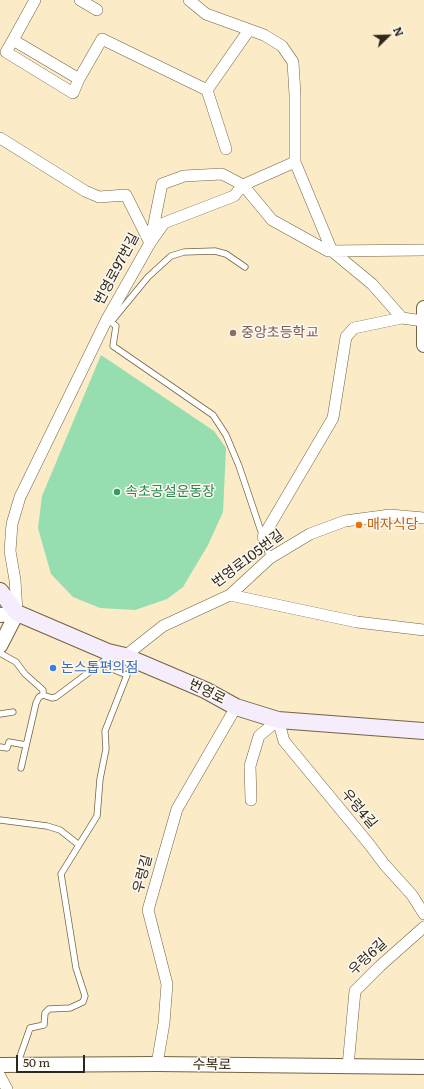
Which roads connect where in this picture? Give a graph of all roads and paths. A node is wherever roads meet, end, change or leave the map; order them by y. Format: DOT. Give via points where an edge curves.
graph roads {
  1 [pos="35,0"];
  2 [pos="80,0"];
  3 [pos="188,0"];
  4 [pos="97,10"];
  5 [pos="249,30"];
  6 [pos="207,90"];
  7 [pos="0,138"];
  8 [pos="226,149"];
  9 [pos="295,162"];
  10 [pos="243,185"];
  11 [pos="150,243"];
  12 [pos="424,250"];
  13 [pos="332,251"];
  14 [pos="245,267"];
  15 [pos="424,314"];
  16 [pos="402,318"];
  17 [pos="109,320"];
  18 [pos="424,345"];
  19 [pos="424,518"];
  20 [pos="263,537"];
  21 [pos="270,558"];
  22 [pos="0,591"];
  23 [pos="230,595"];
  24 [pos="17,613"];
  25 [pos="0,615"];
  26 [pos="424,630"];
  27 [pos="0,646"];
  28 [pos="0,652"];
  29 [pos="119,655"];
  30 [pos="100,664"];
  31 [pos="43,695"];
  32 [pos="236,707"];
  33 [pos="13,712"];
  34 [pos="0,714"];
  35 [pos="278,720"];
  36 [pos="424,731"];
  37 [pos="26,745"];
  38 [pos="0,747"];
  39 [pos="21,768"];
  40 [pos="251,800"];
  41 [pos="0,820"];
  42 [pos="79,845"];
  43 [pos="424,914"];
  44 [pos="424,928"];
  45 [pos="157,1064"];
  46 [pos="0,1065"];
  47 [pos="17,1065"];
  48 [pos="348,1066"];
  49 [pos="424,1067"];
  50 [pos="0,1076"];
  51 [pos="8,1089"];
  1 -- 6 [label="street" via="13,40 79,79 102,39"];
  2 -- 4 [label="street"];
  3 -- 5 [label="street" via="206,14"];
  5 -- 6 [label="street"];
  5 -- 9 [label="street" via="264,35 282,46 293,62 296,95"];
  6 -- 8 [label="street"];
  7 -- 11 [label="street" via="85,191 99,197 126,196"];
  9 -- 10 [label="street"];
  9 -- 13 [label="street"];
  10 -- 11 [label="street" via="234,196 164,223"];
  10 -- 11 [label="street, 번영로97번길" via="222,174 184,176 162,184"];
  10 -- 13 [label="street, 번영로97번길" via="272,220"];
  11 -- 17 [label="street, 번영로97번길"];
  12 -- 13 [label="street, 번영로97번길"];
  13 -- 16 [label="street" via="372,284"];
  14 -- 17 [label="lane" via="226,254 215,251 184,252 171,256"];
  15 -- 16 [label="street"];
  15 -- 18 [label="street"];
  16 -- 20 [label="street" via="354,328 346,338 333,418"];
  17 -- 20 [label="lane" via="116,326 113,346 213,415 226,435 239,466"];
  17 -- 24 [label="street, 번영로97번길" via="20,497 12,524 10,551"];
  19 -- 21 [label="street, 번영로105번길" via="390,515 345,520 310,534"];
  20 -- 21 [label="lane"];
  21 -- 23 [label="street, 번영로105번길"];
  22 -- 24 [label="main road"];
  23 -- 26 [label="street" via="358,622"];
  23 -- 29 [label="street, 번영로105번길" via="163,626"];
  24 -- 25 [label="street, 번영로"];
  24 -- 27 [label="street"];
  24 -- 29 [label="main road, 번영로"];
  28 -- 31 [label="lane" via="16,662 43,690"];
  29 -- 30 [label="lane"];
  29 -- 32 [label="main road, 번영로" via="205,690"];
  30 -- 31 [label="lane" via="56,696 52,698"];
  30 -- 42 [label="lane" via="127,675 105,731 106,749 97,816"];
  31 -- 37 [label="lane" via="36,703"];
  32 -- 35 [label="main road, 번영로"];
  32 -- 45 [label="street, 우렁길" via="177,809 148,910 167,984"];
  33 -- 34 [label="lane"];
  35 -- 36 [label="main road, 번영로"];
  35 -- 40 [label="street" via="259,736 250,766"];
  35 -- 43 [label="street, 우렁4길" via="284,741 412,895"];
  37 -- 38 [label="lane" via="9,742 7,748"];
  37 -- 39 [label="lane"];
  41 -- 42 [label="lane" via="60,830"];
  42 -- 47 [label="lane" via="61,874 76,968 85,996 83,1002 70,1008 49,1008 44,1025 30,1028"];
  44 -- 48 [label="street, 우렁6길" via="355,991"];
  45 -- 47 [label="street, 수복로"];
  45 -- 48 [label="street, 수복로"];
  46 -- 47 [label="street, 수복로"];
  48 -- 49 [label="street, 수복로"];
  50 -- 51 [label="street"];
}
